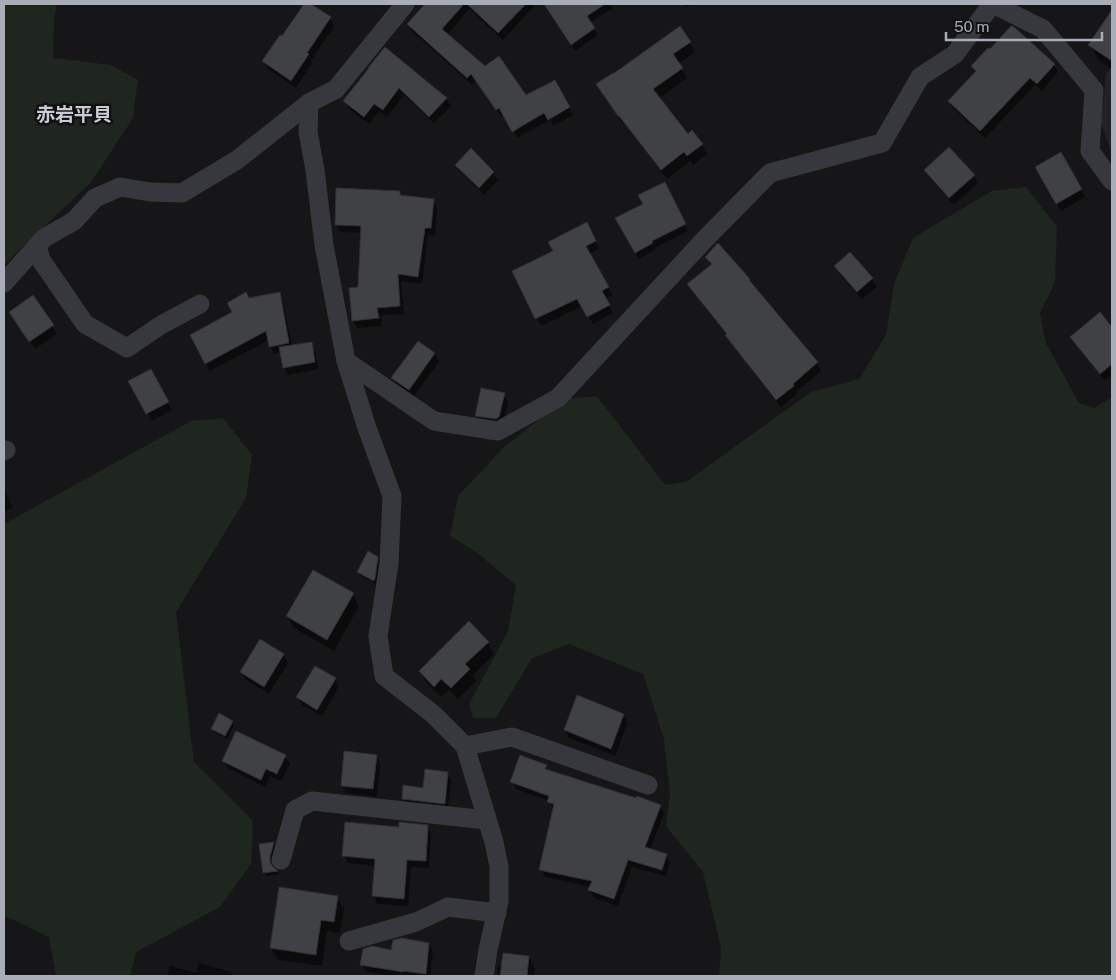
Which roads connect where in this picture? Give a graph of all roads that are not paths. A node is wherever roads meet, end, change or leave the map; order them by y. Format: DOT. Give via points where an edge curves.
graph roads {
  1 [pos="405,4"];
  2 [pos="993,4"];
  3 [pos="309,104"];
  4 [pos="1112,180"];
  5 [pos="37,246"];
  6 [pos="4,283"];
  7 [pos="200,304"];
  8 [pos="346,361"];
  9 [pos="465,746"];
  10 [pos="648,785"];
  11 [pos="487,820"];
  12 [pos="281,860"];
  13 [pos="497,913"];
  14 [pos="349,941"];
  15 [pos="484,976"];
  1 -- 3 [label="street" via="336,89"];
  2 -- 4 [label="street" via="1043,29 1094,90 1090,151"];
  2 -- 8 [label="street" via="955,54 920,77 882,143 770,173 558,398 498,431 434,421"];
  3 -- 5 [label="street" via="237,160 182,192 150,192 120,187 95,198 74,221 44,238"];
  3 -- 8 [label="street" via="308,132 324,245"];
  5 -- 6 [label="street"];
  5 -- 7 [label="street" via="41,260 86,324 128,348"];
  8 -- 9 [label="street" via="392,496 389,563 378,636 384,676 433,714"];
  9 -- 10 [label="street" via="512,737"];
  9 -- 11 [label="street"];
  11 -- 12 [label="street" via="312,801 296,810"];
  11 -- 13 [label="street" via="499,867"];
  13 -- 14 [label="street" via="448,907 416,922"];
  13 -- 15 [label="street"];
}
